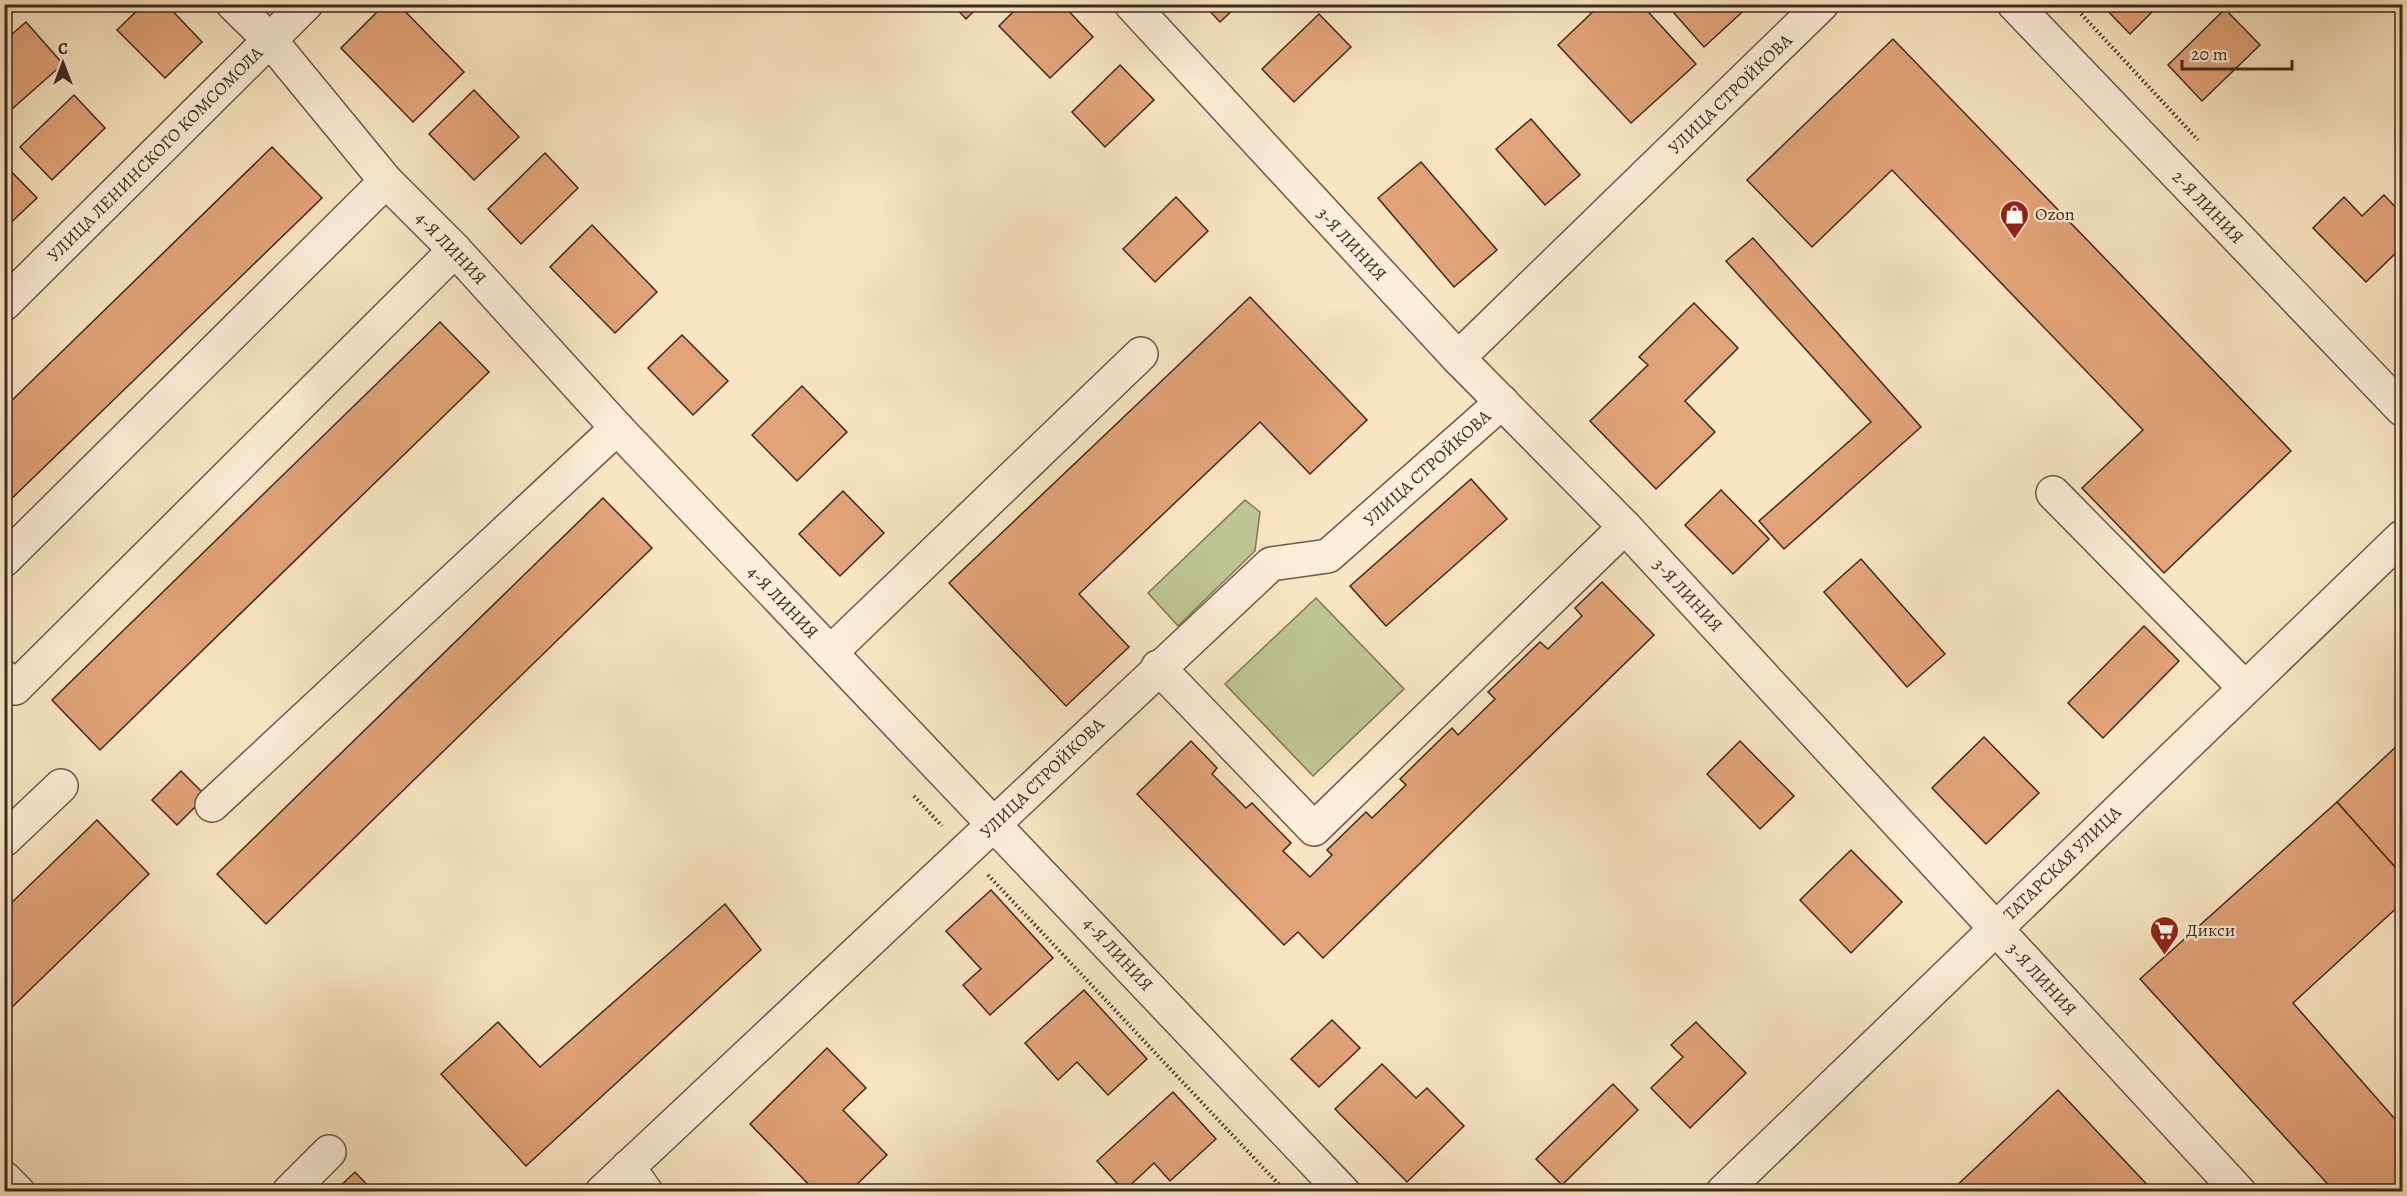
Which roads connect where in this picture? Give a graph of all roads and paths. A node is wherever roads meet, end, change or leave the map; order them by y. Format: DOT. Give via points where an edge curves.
graph roads {
  1 [pos="233,4"];
  2 [pos="306,4"];
  3 [pos="1131,4"];
  4 [pos="1822,4"];
  5 [pos="2014,4"];
  6 [pos="270,40"];
  7 [pos="386,181"];
  8 [pos="455,250"];
  9 [pos="4,304"];
  10 [pos="1141,354"];
  11 [pos="1458,358"];
  12 [pos="1502,402"];
  13 [pos="2403,409"];
  14 [pos="617,428"];
  15 [pos="2053,493"];
  16 [pos="1625,527"];
  17 [pos="2403,537"];
  18 [pos="4,560"];
  19 [pos="831,652"];
  20 [pos="1158,667"];
  21 [pos="4,677"];
  22 [pos="2245,688"];
  23 [pos="61,786"];
  24 [pos="212,805"];
  25 [pos="994,823"];
  26 [pos="4,840"];
  27 [pos="1994,928"];
  28 [pos="329,1152"];
  29 [pos="4,1178"];
  30 [pos="637,1179"];
  31 [pos="18,1191"];
  32 [pos="289,1191"];
  33 [pos="602,1191"];
  34 [pos="1343,1191"];
  35 [pos="1723,1191"];
  36 [pos="2239,1191"];
  1 -- 6 [label="street, 4-Я ЛИНИЯ"];
  2 -- 6 [label="street, УЛИЦА ЛЕНИНСКОГО КОМСОМОЛА"];
  3 -- 11 [label="street, 3-Я ЛИНИЯ"];
  4 -- 11 [label="street, УЛИЦА СТРОЙКОВА"];
  5 -- 13 [label="street, 2-Я ЛИНИЯ"];
  6 -- 7 [label="street, 4-Я ЛИНИЯ"];
  6 -- 9 [label="street, УЛИЦА ЛЕНИНСКОГО КОМСОМОЛА"];
  7 -- 8 [label="street, 4-Я ЛИНИЯ"];
  7 -- 18 [label="street"];
  8 -- 14 [label="street, 4-Я ЛИНИЯ"];
  8 -- 21 [label="street" via="15,688"];
  10 -- 19 [label="street"];
  11 -- 12 [label="street, 3-Я ЛИНИЯ"];
  12 -- 16 [label="street, 3-Я ЛИНИЯ"];
  12 -- 20 [label="street, УЛИЦА СТРОЙКОВА" via="1328,556 1271,564"];
  14 -- 19 [label="street, 4-Я ЛИНИЯ"];
  14 -- 24 [label="street"];
  15 -- 22 [label="street"];
  16 -- 20 [label="street" via="1314,829"];
  16 -- 27 [label="street, 3-Я ЛИНИЯ"];
  17 -- 22 [label="street, ТАТАРСКАЯ УЛИЦА"];
  19 -- 25 [label="street, 4-Я ЛИНИЯ"];
  20 -- 25 [label="street, УЛИЦА СТРОЙКОВА"];
  22 -- 27 [label="street, ТАТАРСКАЯ УЛИЦА"];
  23 -- 26 [label="street"];
  25 -- 30 [label="street, УЛИЦА СТРОЙКОВА"];
  25 -- 34 [label="street, 4-Я ЛИНИЯ"];
  27 -- 35 [label="street, ТАТАРСКАЯ УЛИЦА"];
  27 -- 36 [label="street, 3-Я ЛИНИЯ"];
  28 -- 32 [label="street"];
  29 -- 31 [label="street"];
  30 -- 33 [label="street, УЛИЦА СТРОЙКОВА"];
}
